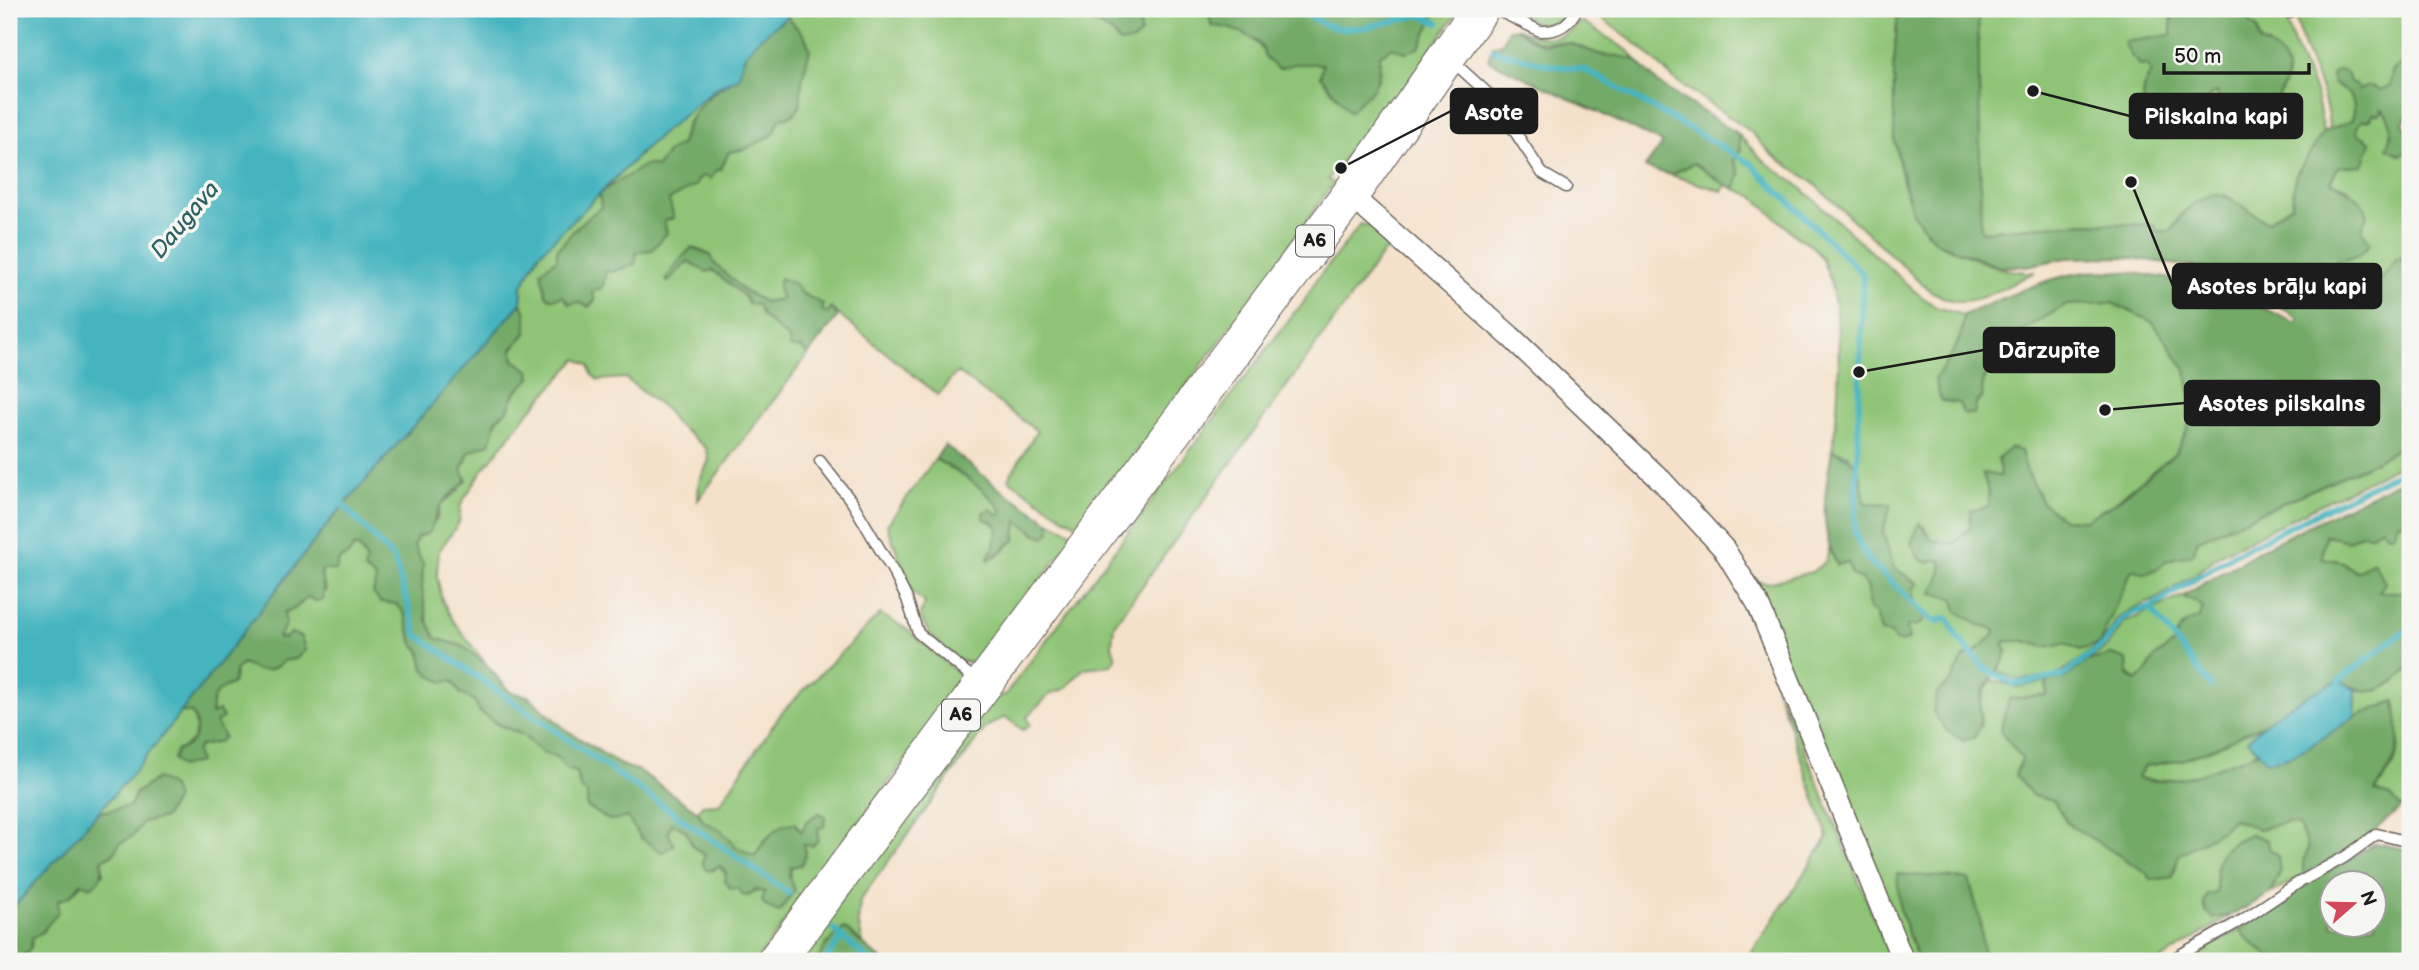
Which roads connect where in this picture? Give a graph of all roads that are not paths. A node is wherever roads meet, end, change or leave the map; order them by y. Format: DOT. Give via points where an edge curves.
graph roads {
  1 [pos="1480,9"];
  2 [pos="1495,9"];
  3 [pos="1577,9"];
  4 [pos="1448,57"];
  5 [pos="1566,187"];
  6 [pos="1350,195"];
  7 [pos="820,461"];
  8 [pos="982,686"];
  9 [pos="2410,842"];
  10 [pos="776,961"];
  11 [pos="1903,961"];
  12 [pos="2169,961"];
  1 -- 4 [label="highway, A6"];
  2 -- 3 [label="lane" via="1540,31 1565,25"];
  4 -- 5 [label="lane" via="1493,98 1542,173"];
  4 -- 6 [label="highway, A6"];
  6 -- 8 [label="highway, A6"];
  6 -- 11 [label="street" via="1510,336 1662,481 1724,549 1758,604"];
  7 -- 8 [label="lane" via="852,502 894,573 918,633"];
  8 -- 10 [label="highway, A6"];
  9 -- 12 [label="lane" via="2377,834"];
}
